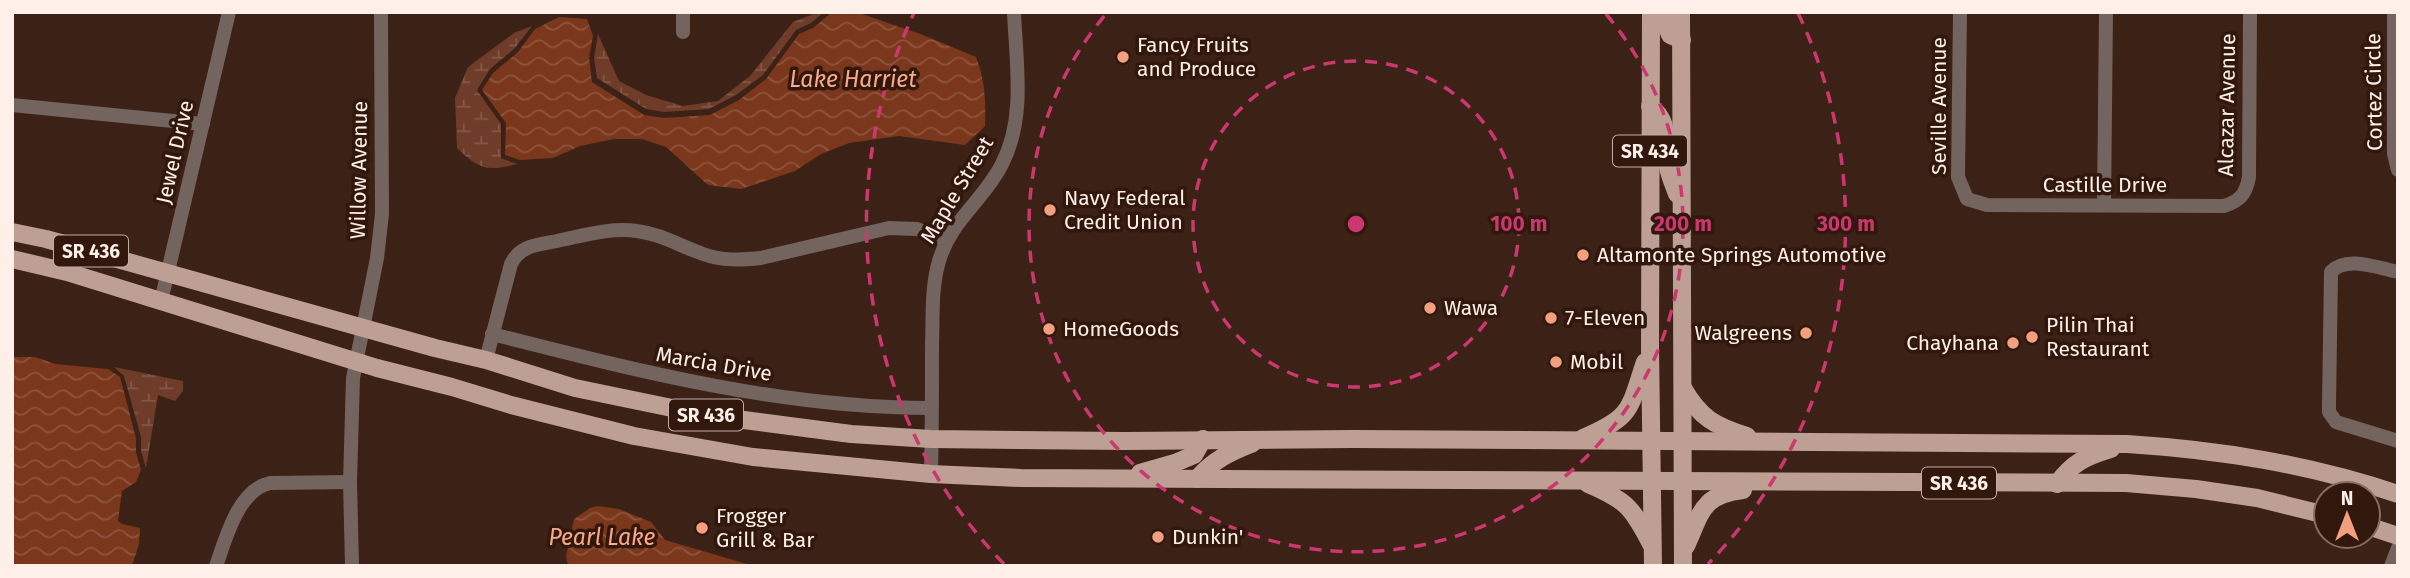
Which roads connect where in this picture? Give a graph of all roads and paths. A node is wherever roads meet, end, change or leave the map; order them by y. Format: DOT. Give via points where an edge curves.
graph roads {
  1 [pos="229,12"];
  2 [pos="381,12"];
  3 [pos="683,12"];
  4 [pos="1014,12"];
  5 [pos="1651,12"];
  6 [pos="1665,12"];
  7 [pos="1681,12"];
  8 [pos="1960,12"];
  9 [pos="2106,12"];
  10 [pos="2250,12"];
  11 [pos="2394,12"];
  12 [pos="683,32"];
  13 [pos="1682,40"];
  14 [pos="12,105"];
  15 [pos="1650,106"];
  16 [pos="203,124"];
  17 [pos="2398,170"];
  18 [pos="2242,197"];
  19 [pos="1967,199"];
  20 [pos="2104,205"];
  21 [pos="1682,211"];
  22 [pos="12,232"];
  23 [pos="946,240"];
  24 [pos="12,259"];
  25 [pos="2398,272"];
  26 [pos="169,273"];
  27 [pos="161,301"];
  28 [pos="362,327"];
  29 [pos="492,334"];
  30 [pos="1650,348"];
  31 [pos="486,360"];
  32 [pos="355,361"];
  33 [pos="1682,386"];
  34 [pos="932,408"];
  35 [pos="932,439"];
  36 [pos="1203,439"];
  37 [pos="1263,439"];
  38 [pos="1577,440"];
  39 [pos="1651,441"];
  40 [pos="1682,441"];
  41 [pos="1764,441"];
  42 [pos="2398,441"];
  43 [pos="2127,444"];
  44 [pos="930,474"];
  45 [pos="1119,479"];
  46 [pos="1197,479"];
  47 [pos="1581,481"];
  48 [pos="1652,481"];
  49 [pos="1682,481"];
  50 [pos="350,482"];
  51 [pos="1791,483"];
  52 [pos="2057,484"];
  53 [pos="2398,494"];
  54 [pos="2312,511"];
  55 [pos="2398,548"];
  56 [pos="1653,557"];
  57 [pos="1683,558"];
  58 [pos="216,566"];
  59 [pos="352,566"];
  60 [pos="2391,566"];
  1 -- 16 [label="street, Jewel Drive"];
  2 -- 28 [label="street, Willow Avenue" via="382,214"];
  3 -- 12 [label="street"];
  4 -- 23 [label="street, Maple Street" via="1017,113 1013,135 1002,164"];
  5 -- 15 [label="main road, SR 434"];
  6 -- 13 [label="main road" via="1671,35"];
  7 -- 13 [label="main road, SR 434"];
  8 -- 19 [label="street, Seville Avenue" via="1958,177"];
  9 -- 20 [label="street"];
  10 -- 18 [label="street, Alcazar Avenue" via="2249,177"];
  11 -- 17 [label="street, Cortez Circle" via="2394,154"];
  13 -- 21 [label="main road, SR 434"];
  14 -- 16 [label="street"];
  15 -- 21 [label="main road" via="1663,121 1667,162"];
  15 -- 30 [label="main road, SR 434"];
  16 -- 26 [label="street, Jewel Drive"];
  18 -- 20 [label="street, Castille Drive" via="2224,206"];
  19 -- 20 [label="street, Castille Drive" via="1987,205"];
  21 -- 33 [label="main road, SR 434"];
  22 -- 26 [label="main road, SR 436"];
  23 -- 29 [label="street" via="918,229 890,228 742,260 703,254 674,240 638,231 604,232 541,244 515,255"];
  23 -- 34 [label="street, Maple Street" via="934,290"];
  24 -- 27 [label="main road, SR 436"];
  25 -- 42 [label="street" via="2350,263 2331,272 2329,412 2336,422"];
  26 -- 27 [label="street, Jewel Drive"];
  26 -- 28 [label="main road, SR 436"];
  27 -- 32 [label="main road, SR 436"];
  28 -- 31 [label="main road, SR 436"];
  28 -- 32 [label="street, Willow Avenue"];
  29 -- 31 [label="street"];
  29 -- 34 [label="street, Marcia Drive" via="704,385 841,404"];
  30 -- 38 [label="main road" via="1635,396 1622,418"];
  30 -- 39 [label="main road, SR 434"];
  31 -- 35 [label="main road, SR 436" via="575,388 706,415 852,435"];
  32 -- 44 [label="main road, SR 436" via="634,436 753,457"];
  32 -- 50 [label="street, Willow Avenue"];
  33 -- 40 [label="main road, SR 434"];
  33 -- 41 [label="main road" via="1704,417 1720,428"];
  34 -- 35 [label="street, Maple Street"];
  35 -- 36 [label="main road, SR 436"];
  35 -- 44 [label="street, Maple Street"];
  36 -- 37 [label="main road, SR 436"];
  36 -- 45 [label="main road" via="1194,455"];
  37 -- 38 [label="main road, SR 436"];
  37 -- 46 [label="main road" via="1223,455"];
  38 -- 39 [label="main road, SR 436"];
  39 -- 40 [label="main road, SR 436"];
  39 -- 48 [label="main road, SR 434"];
  40 -- 41 [label="main road, SR 436"];
  40 -- 49 [label="main road, SR 434"];
  41 -- 43 [label="main road, SR 436"];
  43 -- 52 [label="main road" via="2068,468"];
  43 -- 53 [label="main road, SR 436" via="2263,459"];
  44 -- 45 [label="main road, SR 436"];
  45 -- 46 [label="main road, SR 436"];
  46 -- 47 [label="main road, SR 436"];
  47 -- 48 [label="main road, SR 436"];
  47 -- 56 [label="main road" via="1625,503 1638,518"];
  48 -- 49 [label="main road, SR 436"];
  48 -- 56 [label="main road, SR 434"];
  49 -- 51 [label="main road, SR 436"];
  49 -- 57 [label="main road, SR 434"];
  50 -- 58 [label="street" via="260,485 244,502"];
  50 -- 59 [label="street, Willow Avenue"];
  51 -- 52 [label="main road, SR 436"];
  51 -- 57 [label="main road" via="1723,492 1712,498 1699,516"];
  52 -- 54 [label="main road, SR 436" via="2196,489"];
  55 -- 60 [label="street"];
}
